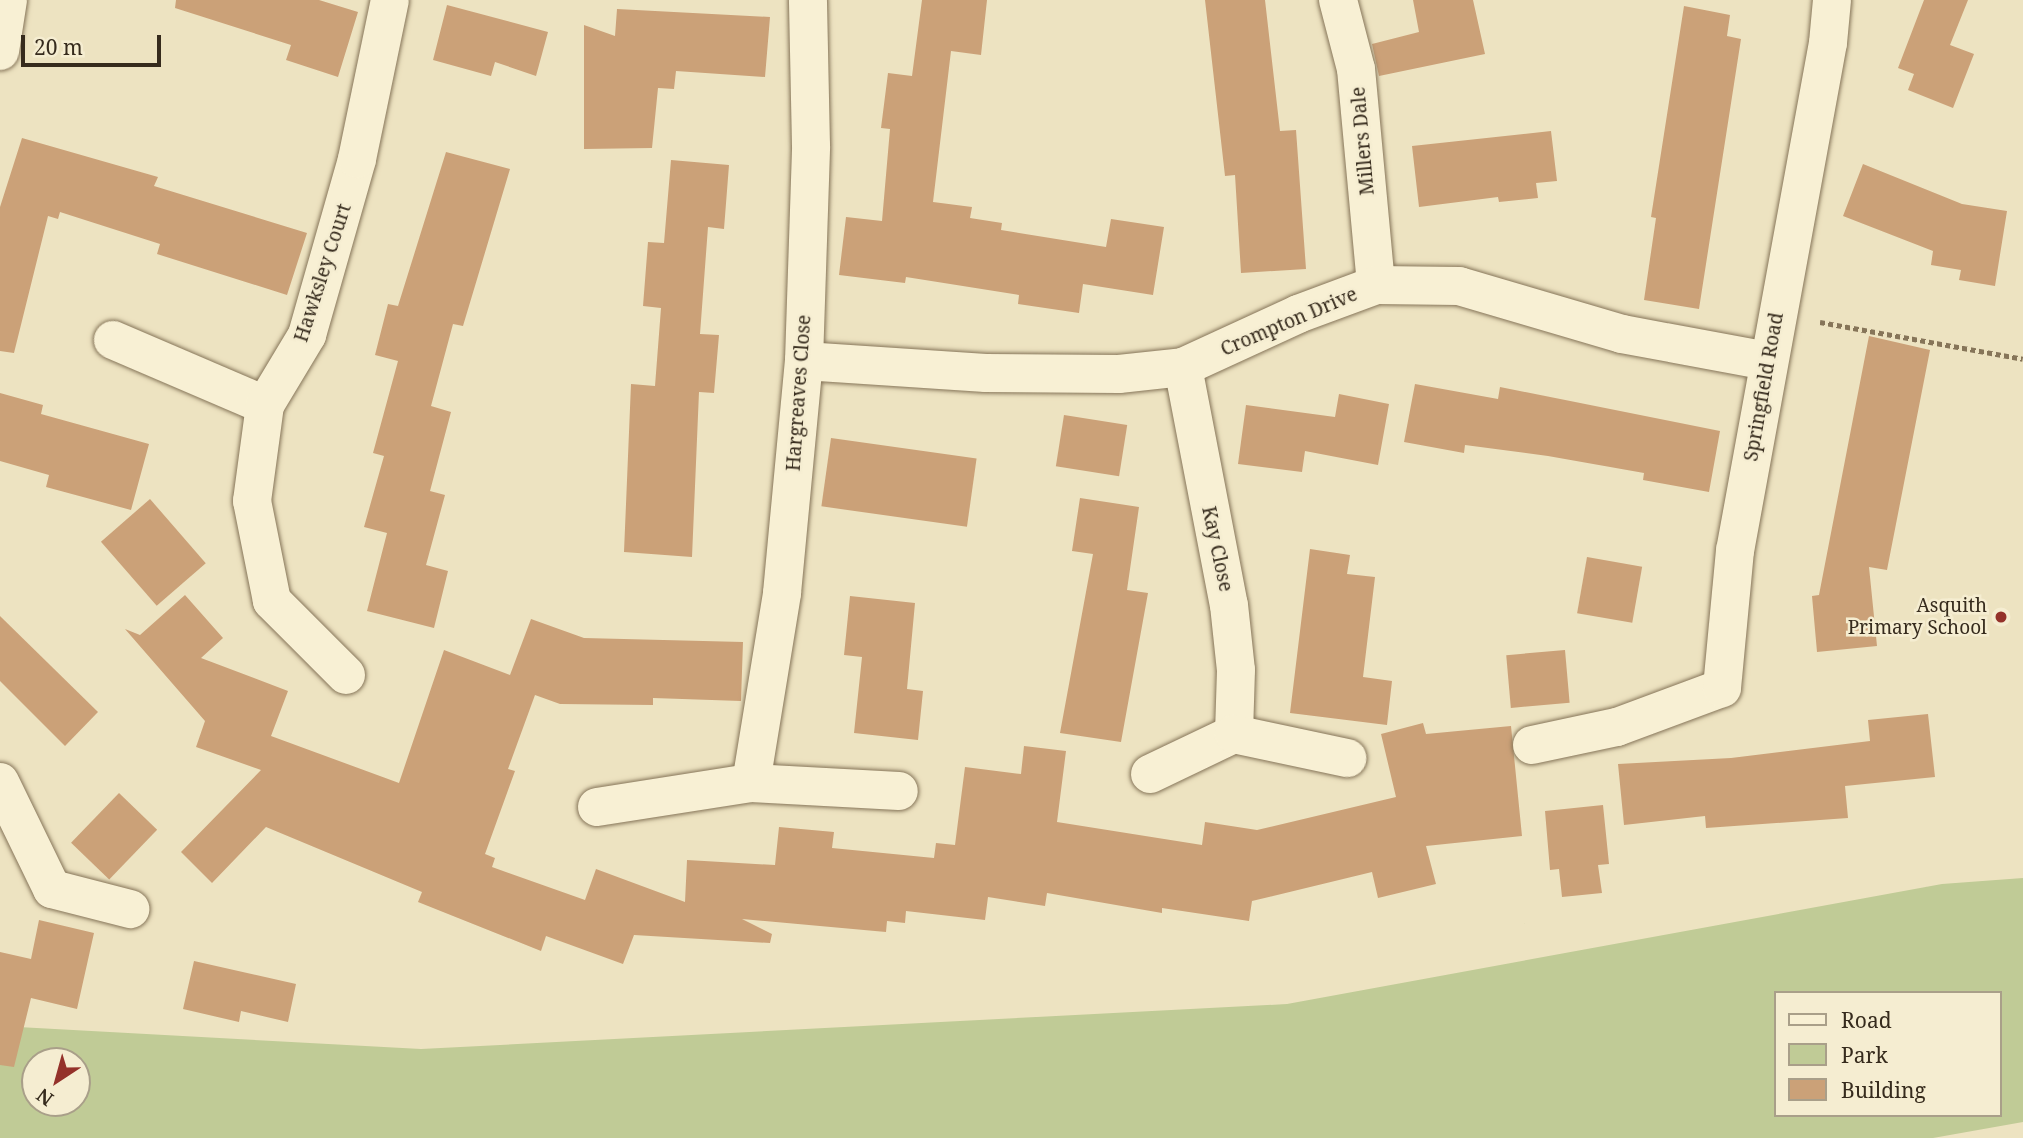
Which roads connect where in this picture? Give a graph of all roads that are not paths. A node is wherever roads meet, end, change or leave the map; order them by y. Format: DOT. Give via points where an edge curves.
graph roads {
  1 [pos="8,0"];
  2 [pos="390,0"];
  3 [pos="808,0"];
  4 [pos="1338,0"];
  5 [pos="1832,0"];
  6 [pos="0,51"];
  7 [pos="1376,285"];
  8 [pos="113,340"];
  9 [pos="804,361"];
  10 [pos="1768,361"];
  11 [pos="1183,367"];
  12 [pos="265,405"];
  13 [pos="346,675"];
  14 [pos="1234,734"];
  15 [pos="1532,745"];
  16 [pos="1347,758"];
  17 [pos="1150,774"];
  18 [pos="0,782"];
  19 [pos="751,783"];
  20 [pos="899,791"];
  21 [pos="597,807"];
  22 [pos="130,909"];
  1 -- 6 [label="street"];
  2 -- 12 [label="street, Hawksley Court" via="358,159 307,335"];
  3 -- 9 [label="street, Hargreaves Close" via="811,146"];
  4 -- 7 [label="street, Millers Dale" via="1356,69"];
  5 -- 10 [label="street, Springfield Road" via="1828,43"];
  7 -- 10 [label="street, Crompton Drive" via="1459,286 1622,334"];
  7 -- 11 [label="street, Crompton Drive" via="1298,313"];
  8 -- 12 [label="street"];
  9 -- 11 [label="street, Crompton Drive" via="986,373 1119,374"];
  9 -- 19 [label="street, Hargreaves Close" via="782,593"];
  10 -- 15 [label="street, Springfield Road" via="1735,551 1723,688 1578,738"];
  11 -- 14 [label="street, Kay Close" via="1229,605 1236,670"];
  12 -- 13 [label="street, Hawksley Court" via="252,501 272,601"];
  14 -- 16 [label="street"];
  14 -- 17 [label="street"];
  18 -- 22 [label="street" via="52,889"];
  19 -- 20 [label="street"];
  19 -- 21 [label="street"];
}
